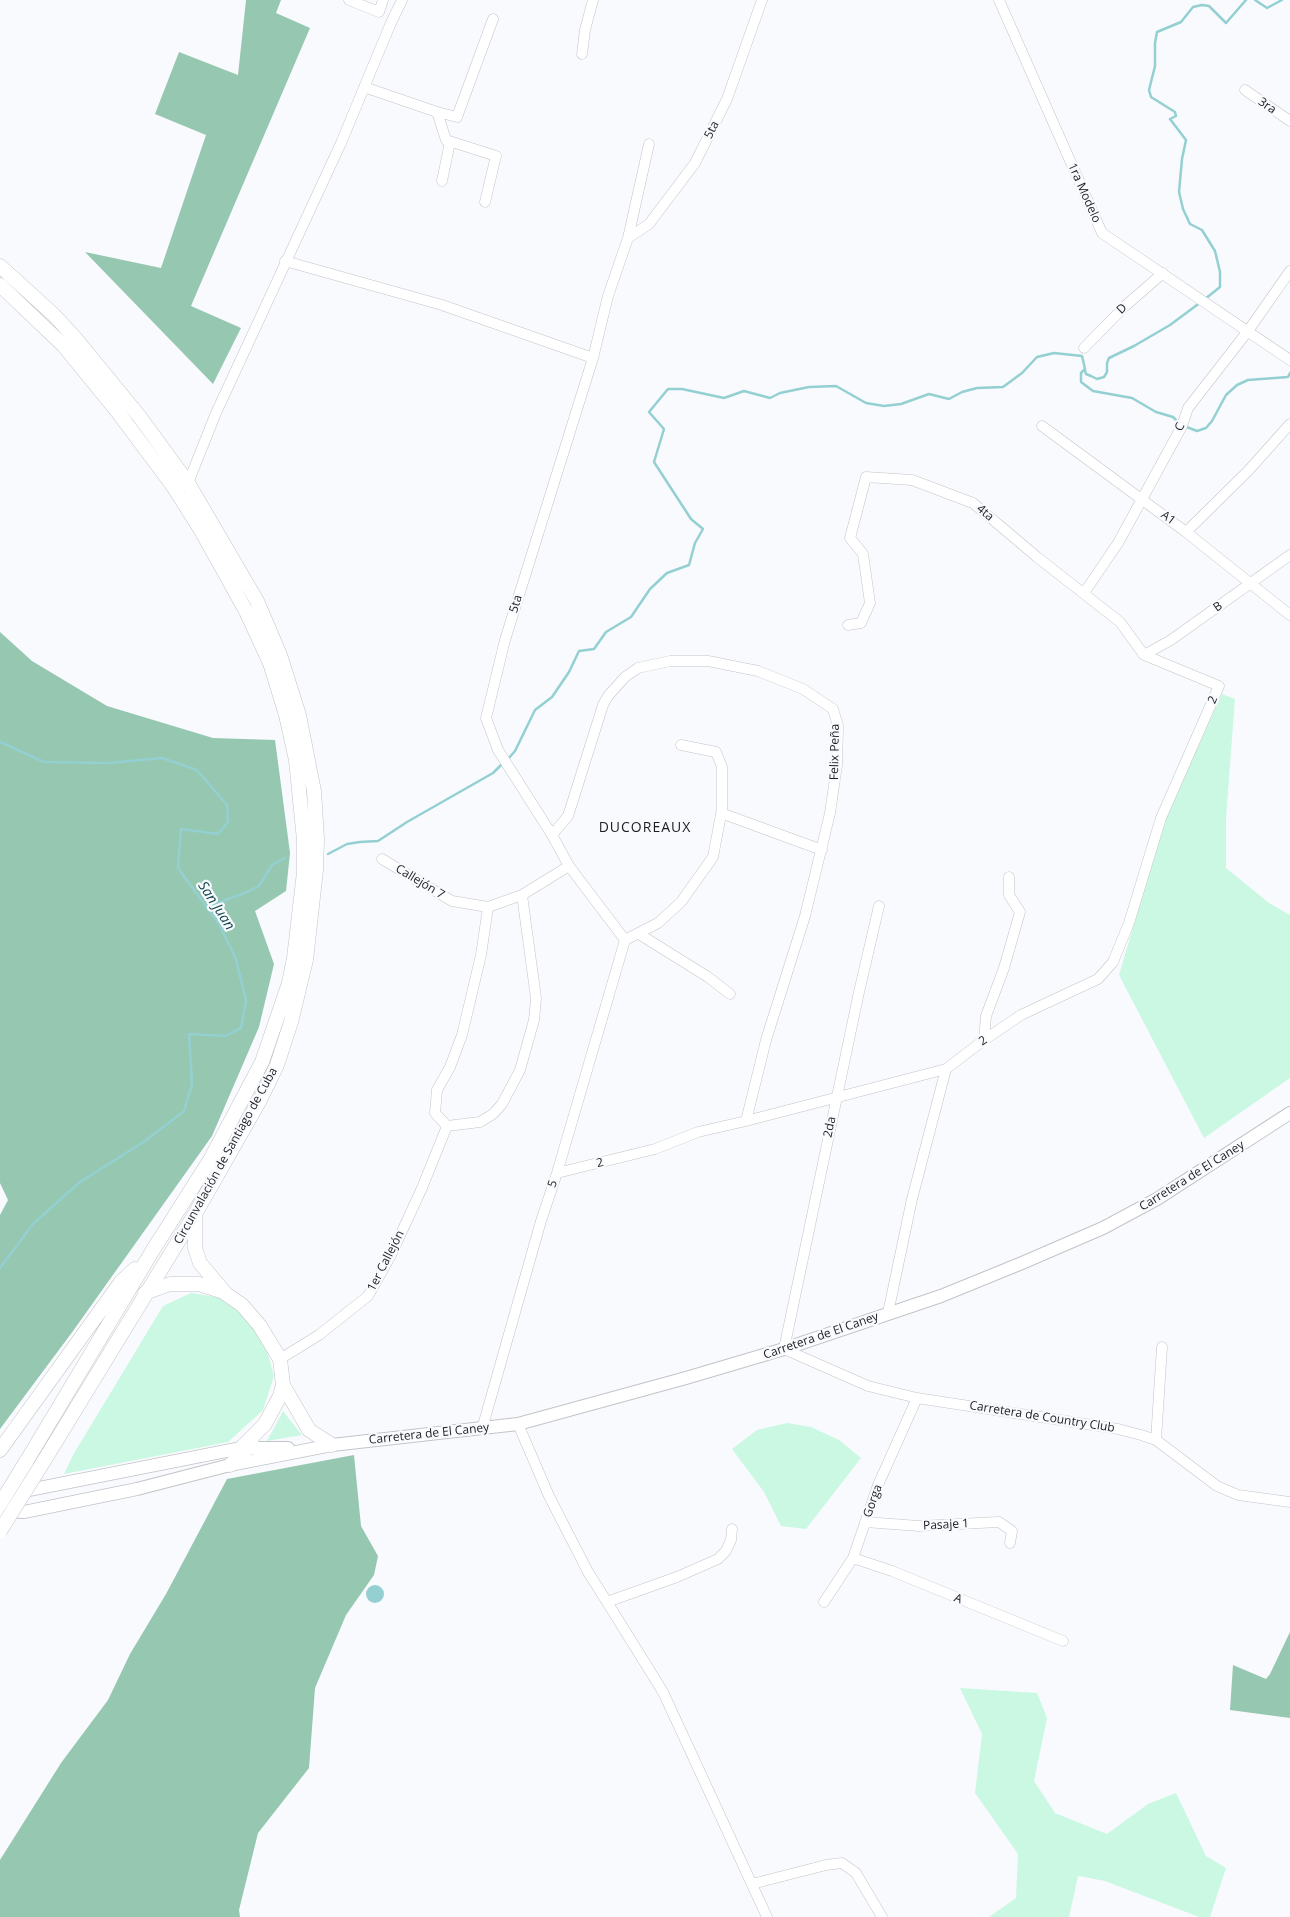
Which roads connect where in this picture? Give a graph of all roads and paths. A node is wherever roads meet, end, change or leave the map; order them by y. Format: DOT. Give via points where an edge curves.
graph roads {
  1 [pos="349,0"];
  2 [pos="383,0"];
  3 [pos="402,0"];
  4 [pos="593,0"];
  5 [pos="762,0"];
  6 [pos="999,0"];
  7 [pos="493,19"];
  8 [pos="582,54"];
  9 [pos="364,87"];
  10 [pos="1245,90"];
  11 [pos="437,112"];
  12 [pos="1290,122"];
  13 [pos="450,142"];
  14 [pos="649,144"];
  15 [pos="442,181"];
  16 [pos="486,202"];
  17 [pos="628,238"];
  18 [pos="285,261"];
  19 [pos="0,266"];
  20 [pos="1290,271"];
  21 [pos="1164,273"];
  22 [pos="0,285"];
  23 [pos="1248,331"];
  24 [pos="1084,348"];
  25 [pos="592,358"];
  26 [pos="1290,360"];
  27 [pos="1290,424"];
  28 [pos="1042,426"];
  29 [pos="188,483"];
  30 [pos="173,486"];
  31 [pos="1143,498"];
  32 [pos="1186,532"];
  33 [pos="1290,555"];
  34 [pos="1252,583"];
  35 [pos="1084,593"];
  36 [pos="1290,615"];
  37 [pos="848,625"];
  38 [pos="1144,655"];
  39 [pos="681,745"];
  40 [pos="721,813"];
  41 [pos="552,834"];
  42 [pos="822,850"];
  43 [pos="382,859"];
  44 [pos="569,866"];
  45 [pos="1009,877"];
  46 [pos="522,895"];
  47 [pos="879,906"];
  48 [pos="488,907"];
  49 [pos="639,934"];
  50 [pos="625,940"];
  51 [pos="730,994"];
  52 [pos="984,1040"];
  53 [pos="946,1069"];
  54 [pos="836,1096"];
  55 [pos="1290,1113"];
  56 [pos="746,1121"];
  57 [pos="447,1126"];
  58 [pos="557,1173"];
  59 [pos="195,1214"];
  60 [pos="153,1250"];
  61 [pos="170,1284"];
  62 [pos="148,1290"];
  63 [pos="226,1294"];
  64 [pos="137,1309"];
  65 [pos="888,1313"];
  66 [pos="112,1317"];
  67 [pos="1162,1347"];
  68 [pos="784,1350"];
  69 [pos="280,1359"];
  70 [pos="283,1385"];
  71 [pos="917,1398"];
  72 [pos="518,1424"];
  73 [pos="482,1428"];
  74 [pos="1156,1440"];
  75 [pos="332,1445"];
  76 [pos="246,1448"];
  77 [pos="313,1449"];
  78 [pos="0,1450"];
  79 [pos="230,1465"];
  80 [pos="0,1497"];
  81 [pos="1290,1502"];
  82 [pos="0,1504"];
  83 [pos="0,1511"];
  84 [pos="865,1522"];
  85 [pos="732,1529"];
  86 [pos="0,1531"];
  87 [pos="1010,1543"];
  88 [pos="853,1558"];
  89 [pos="607,1602"];
  90 [pos="824,1602"];
  91 [pos="1063,1641"];
  92 [pos="752,1884"];
  93 [pos="767,1917"];
  94 [pos="882,1917"];
  1 -- 2 [label="street" via="379,12"];
  3 -- 9 [label="street"];
  4 -- 8 [label="street"];
  5 -- 17 [label="street, 5ta" via="727,99 695,164 649,224"];
  6 -- 21 [label="street, 1ra Modelo" via="1102,233"];
  7 -- 11 [label="street" via="457,117"];
  9 -- 11 [label="street"];
  9 -- 18 [label="street"];
  10 -- 12 [label="street, 3ra"];
  11 -- 13 [label="street" via="446,140"];
  13 -- 15 [label="street"];
  13 -- 16 [label="street" via="496,156"];
  14 -- 17 [label="street, 5ta"];
  17 -- 25 [label="street, 5ta"];
  18 -- 25 [label="street" via="442,305"];
  18 -- 29 [label="street" via="216,412"];
  19 -- 29 [label="highway, Circunvalación de Santiago de Cuba" via="76,338"];
  20 -- 23 [label="street, C"];
  21 -- 23 [label="street, 1ra Modelo"];
  21 -- 24 [label="street, D" via="1125,306"];
  22 -- 30 [label="highway, Circunvalación de Santiago de Cuba" via="64,346 118,411"];
  23 -- 26 [label="street, 1ra Modelo"];
  23 -- 31 [label="street, C" via="1188,408 1182,426"];
  25 -- 41 [label="street, 5ta" via="518,596 486,718 498,750"];
  27 -- 32 [label="street"];
  28 -- 31 [label="street, A1"];
  29 -- 30 [label="street"];
  29 -- 59 [label="highway, Circunvalación de Santiago de Cuba" via="257,600 280,655 299,715 314,790 317,839 306,960 292,1022 269,1083"];
  30 -- 60 [label="highway, Circunvalación de Santiago de Cuba" via="246,611 270,662 296,760 304,826 304,872 289,983 262,1062 210,1160"];
  31 -- 32 [label="street, A1"];
  31 -- 35 [label="street, C" via="1118,544"];
  32 -- 34 [label="street, A1"];
  33 -- 34 [label="street, B"];
  34 -- 36 [label="street, A1"];
  34 -- 38 [label="street, B"];
  35 -- 37 [label="street, 4ta" via="973,503 912,480 866,477 850,538 863,554 870,603 860,623"];
  35 -- 38 [label="street, 4ta" via="1120,622"];
  38 -- 52 [label="street, 2" via="1219,686 1161,818 1129,923 1113,962 1098,979 1022,1015"];
  39 -- 40 [label="street" via="716,752 723,773"];
  40 -- 42 [label="street"];
  40 -- 49 [label="street" via="713,857 701,875 681,902 658,923"];
  41 -- 42 [label="street, Felix Peña" via="568,816 603,705 625,677 652,664 708,661 767,675 803,689 833,709 838,726 837,765"];
  41 -- 44 [label="street, 5ta"];
  42 -- 56 [label="street, Felix Peña" via="766,1040"];
  43 -- 48 [label="street, Callejón 7" via="452,901"];
  44 -- 46 [label="street, Callejón 7"];
  44 -- 50 [label="street, 5ta"];
  45 -- 52 [label="street" via="1009,896 1020,912 986,1016"];
  46 -- 48 [label="street, Callejón 7"];
  46 -- 57 [label="street" via="536,998 534,1020 520,1070 493,1114 480,1122"];
  47 -- 54 [label="street, 2da"];
  48 -- 57 [label="street" via="462,1035 437,1090 435,1113"];
  49 -- 50 [label="street"];
  49 -- 51 [label="street"];
  50 -- 58 [label="street, 5"];
  52 -- 53 [label="street, 2"];
  53 -- 54 [label="street, 2"];
  53 -- 65 [label="street" via="912,1199"];
  54 -- 56 [label="street, 2"];
  54 -- 68 [label="street, 2da"];
  55 -- 65 [label="main road, Carretera de El Caney" via="1146,1206 1102,1228 941,1296"];
  56 -- 58 [label="street, 2" via="698,1132 655,1149"];
  57 -- 69 [label="street, 1er Callejón" via="391,1255 368,1296 319,1335"];
  58 -- 73 [label="street, 5"];
  59 -- 62 [label="highway, Circunvalación de Santiago de Cuba"];
  59 -- 63 [label="highway" via="197,1255 207,1273"];
  60 -- 66 [label="highway, Circunvalación de Santiago de Cuba"];
  60 -- 78 [label="highway" via="122,1282"];
  61 -- 62 [label="highway"];
  61 -- 63 [label="highway" via="206,1285"];
  61 -- 64 [label="highway"];
  62 -- 64 [label="highway, Circunvalación de Santiago de Cuba"];
  62 -- 66 [label="highway"];
  63 -- 69 [label="highway" via="242,1305 260,1326"];
  64 -- 86 [label="highway, Circunvalación de Santiago de Cuba, bridge"];
  65 -- 68 [label="main road, Carretera de El Caney"];
  66 -- 82 [label="highway, Circunvalación de Santiago de Cuba, bridge"];
  67 -- 74 [label="street"];
  68 -- 71 [label="street, Carretera de Country Club" via="868,1386"];
  68 -- 72 [label="main road, Carretera de El Caney"];
  69 -- 70 [label="highway"];
  70 -- 75 [label="highway" via="309,1430"];
  70 -- 76 [label="highway" via="273,1412"];
  71 -- 74 [label="street, Carretera de Country Club" via="1118,1429"];
  71 -- 84 [label="street, Gorga"];
  72 -- 73 [label="main road, Carretera de El Caney"];
  72 -- 89 [label="street" via="554,1504"];
  73 -- 75 [label="main road, Carretera de El Caney"];
  74 -- 81 [label="street, Carretera de Country Club" via="1217,1486 1238,1495"];
  75 -- 77 [label="main road, Carretera de El Caney"];
  76 -- 77 [label="main road, Carretera de El Caney"];
  76 -- 79 [label="highway"];
  76 -- 80 [label="main road, Carretera de El Caney"];
  77 -- 79 [label="main road, Carretera de El Caney"];
  79 -- 83 [label="main road, Carretera de El Caney" via="24,1512"];
  84 -- 87 [label="street, Pasaje 1" via="919,1526 999,1522 1012,1530"];
  84 -- 88 [label="street, Gorga"];
  85 -- 89 [label="street" via="731,1540 718,1560"];
  88 -- 90 [label="street, Gorga"];
  88 -- 91 [label="street, A"];
  89 -- 92 [label="street" via="663,1692"];
  92 -- 93 [label="street"];
  92 -- 94 [label="street" via="826,1864 842,1863 856,1873"];
}
